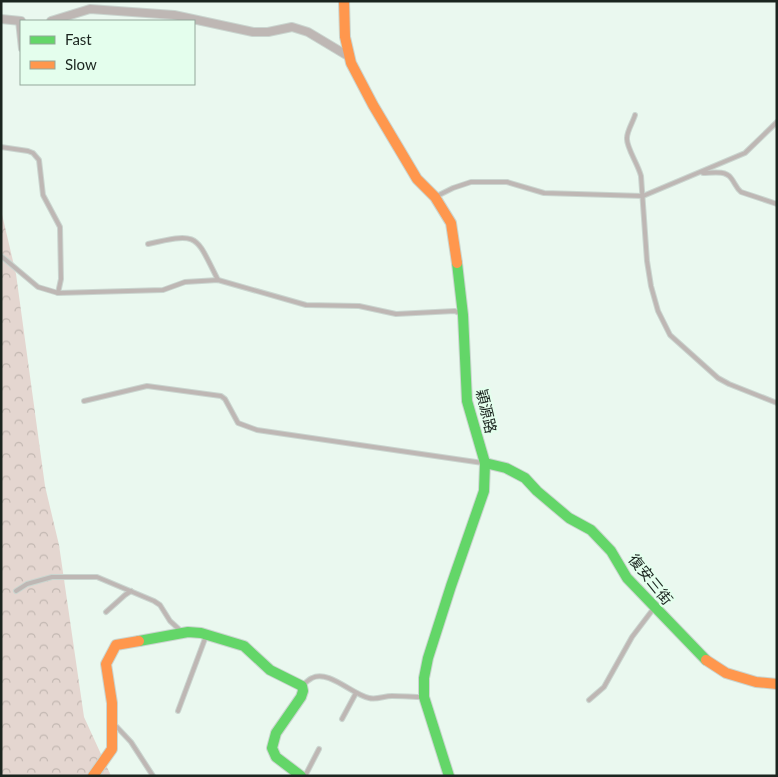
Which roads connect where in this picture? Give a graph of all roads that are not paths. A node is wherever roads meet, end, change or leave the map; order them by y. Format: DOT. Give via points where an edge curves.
graph roads {
  1 [pos="344,1"];
  2 [pos="351,1"];
  3 [pos="1,19"];
  4 [pos="54,20"];
  5 [pos="20,21"];
  6 [pos="348,56"];
  7 [pos="355,68"];
  8 [pos="635,115"];
  9 [pos="777,122"];
  10 [pos="1,148"];
  11 [pos="698,174"];
  12 [pos="643,196"];
  13 [pos="435,197"];
  14 [pos="777,204"];
  15 [pos="148,244"];
  16 [pos="1,256"];
  17 [pos="218,280"];
  18 [pos="58,293"];
  19 [pos="462,315"];
  20 [pos="84,401"];
  21 [pos="777,402"];
  22 [pos="485,463"];
  23 [pos="16,591"];
  24 [pos="131,592"];
  25 [pos="654,608"];
  26 [pos="106,612"];
  27 [pos="182,633"];
  28 [pos="206,635"];
  29 [pos="777,684"];
  30 [pos="302,686"];
  31 [pos="356,693"];
  32 [pos="424,697"];
  33 [pos="589,700"];
  34 [pos="178,712"];
  35 [pos="342,719"];
  36 [pos="112,722"];
  37 [pos="319,749"];
  38 [pos="93,776"];
  39 [pos="153,776"];
  40 [pos="301,776"];
  41 [pos="305,776"];
  42 [pos="449,776"];
  1 -- 6 [label="street"];
  2 -- 7 [label="street"];
  3 -- 5 [label="street"];
  4 -- 6 [label="street" via="90,9 174,15 253,32 292,27 308,32"];
  6 -- 7 [label="street"];
  7 -- 13 [label="street, 穎源路" via="372,106 417,179"];
  8 -- 12 [label="lane" via="626,137 639,166"];
  9 -- 11 [label="lane" via="744,154"];
  10 -- 18 [label="lane" via="28,151 40,160 43,195 60,227 61,279"];
  11 -- 12 [label="lane"];
  11 -- 14 [label="lane" via="726,174 741,192"];
  12 -- 13 [label="lane" via="544,193 507,182 471,182"];
  12 -- 21 [label="lane" via="651,286 658,311 670,335 718,378"];
  13 -- 19 [label="street, 穎源路" via="451,223 454,236"];
  15 -- 17 [label="lane" via="178,237 195,240"];
  16 -- 18 [label="lane" via="38,287"];
  17 -- 18 [label="lane" via="186,282 164,290"];
  17 -- 19 [label="lane" via="306,305 359,306 396,314 455,311"];
  19 -- 22 [label="street, 穎源路" via="467,401"];
  20 -- 22 [label="lane" via="147,386 221,396 238,423 257,430"];
  22 -- 25 [label="street, 復安三街" via="506,468 525,478 569,518 591,530"];
  22 -- 32 [label="street, 穎源路" via="484,491 428,658"];
  23 -- 24 [label="lane" via="27,584 52,577 98,577"];
  24 -- 26 [label="lane"];
  24 -- 27 [label="lane" via="160,605"];
  25 -- 29 [label="street, 復安三街" via="706,660 726,673"];
  25 -- 33 [label="lane" via="632,637 604,687"];
  27 -- 28 [label="street"];
  27 -- 36 [label="street" via="116,645 112,650 106,664"];
  28 -- 30 [label="street" via="244,646 270,670"];
  28 -- 34 [label="lane"];
  30 -- 31 [label="lane" via="313,677 323,677"];
  30 -- 40 [label="street" via="302,697 272,740 271,750"];
  31 -- 32 [label="lane" via="376,699"];
  31 -- 35 [label="lane"];
  32 -- 42 [label="street, 穎源路"];
  36 -- 38 [label="street" via="112,749"];
  36 -- 39 [label="lane" via="131,742"];
  37 -- 41 [label="lane"];
}
